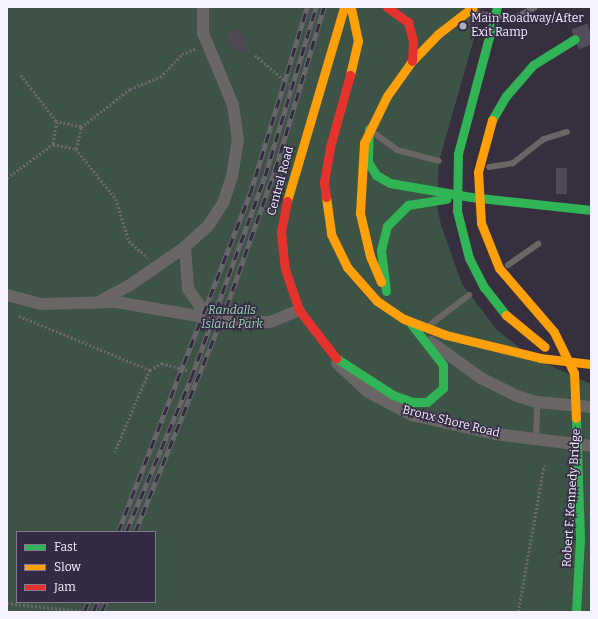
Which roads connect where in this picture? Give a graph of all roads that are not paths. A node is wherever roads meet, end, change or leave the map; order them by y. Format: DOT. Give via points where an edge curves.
graph roads {
  1 [pos="203,7"];
  2 [pos="344,7"];
  3 [pos="351,7"];
  4 [pos="388,7"];
  5 [pos="497,7"];
  6 [pos="535,7"];
  7 [pos="470,9"];
  8 [pos="575,39"];
  9 [pos="412,61"];
  10 [pos="369,129"];
  11 [pos="567,132"];
  12 [pos="439,161"];
  13 [pos="489,167"];
  14 [pos="471,197"];
  15 [pos="591,210"];
  16 [pos="538,244"];
  17 [pos="185,246"];
  18 [pos="508,265"];
  19 [pos="386,291"];
  20 [pos="7,295"];
  21 [pos="469,295"];
  22 [pos="100,301"];
  23 [pos="299,310"];
  24 [pos="209,319"];
  25 [pos="420,333"];
  26 [pos="330,354"];
  27 [pos="591,364"];
  28 [pos="591,393"];
  29 [pos="537,402"];
  30 [pos="590,412"];
  31 [pos="589,433"];
  32 [pos="536,440"];
  33 [pos="591,446"];
  34 [pos="580,540"];
  35 [pos="576,612"];
  1 -- 17 [label="street" via="203,32 233,105 238,139 232,176 223,203 208,226"];
  2 -- 23 [label="main road, Central Road" via="283,218 285,269"];
  3 -- 27 [label="main road, bridge" via="358,41 330,147 324,182 332,234 347,267 372,297 404,319 446,335 540,358"];
  4 -- 9 [label="main road" via="408,22 413,41"];
  5 -- 27 [label="main road, bridge" via="458,154 457,211 469,258 484,287 513,324 545,347"];
  6 -- 7 [label="lane" via="511,20"];
  7 -- 9 [label="main road"];
  8 -- 34 [label="main road, bridge" via="534,65 506,96 483,146 477,184 481,223 494,258 506,279 554,332 574,374"];
  9 -- 10 [label="main road"];
  10 -- 12 [label="lane" via="397,150"];
  10 -- 14 [label="main road" via="368,162 383,180"];
  10 -- 19 [label="main road" via="360,168 360,213 370,256"];
  11 -- 13 [label="lane" via="550,136 513,163"];
  14 -- 15 [label="main road"];
  14 -- 19 [label="main road" via="421,201 396,214 387,226 382,244"];
  16 -- 18 [label="lane"];
  17 -- 22 [label="street" via="157,267"];
  17 -- 24 [label="street" via="188,289"];
  19 -- 25 [label="main road"];
  20 -- 22 [label="street" via="42,304"];
  21 -- 25 [label="lane"];
  22 -- 24 [label="street"];
  23 -- 24 [label="street" via="260,324"];
  23 -- 26 [label="main road, Central Road"];
  25 -- 26 [label="main road" via="440,358 445,374 443,388 427,402 412,402 393,395"];
  25 -- 29 [label="street" via="481,378"];
  26 -- 32 [label="street, Bronx Shore Road" via="352,381 396,408 460,427"];
  28 -- 30 [label="main road, Robert F. Kennedy Bridge"];
  29 -- 30 [label="street"];
  29 -- 32 [label="lane"];
  31 -- 34 [label="main road, Robert F. Kennedy Bridge, bridge"];
  32 -- 33 [label="street, Bronx Shore Road"];
  34 -- 35 [label="main road, Robert F. Kennedy Bridge"];
}
